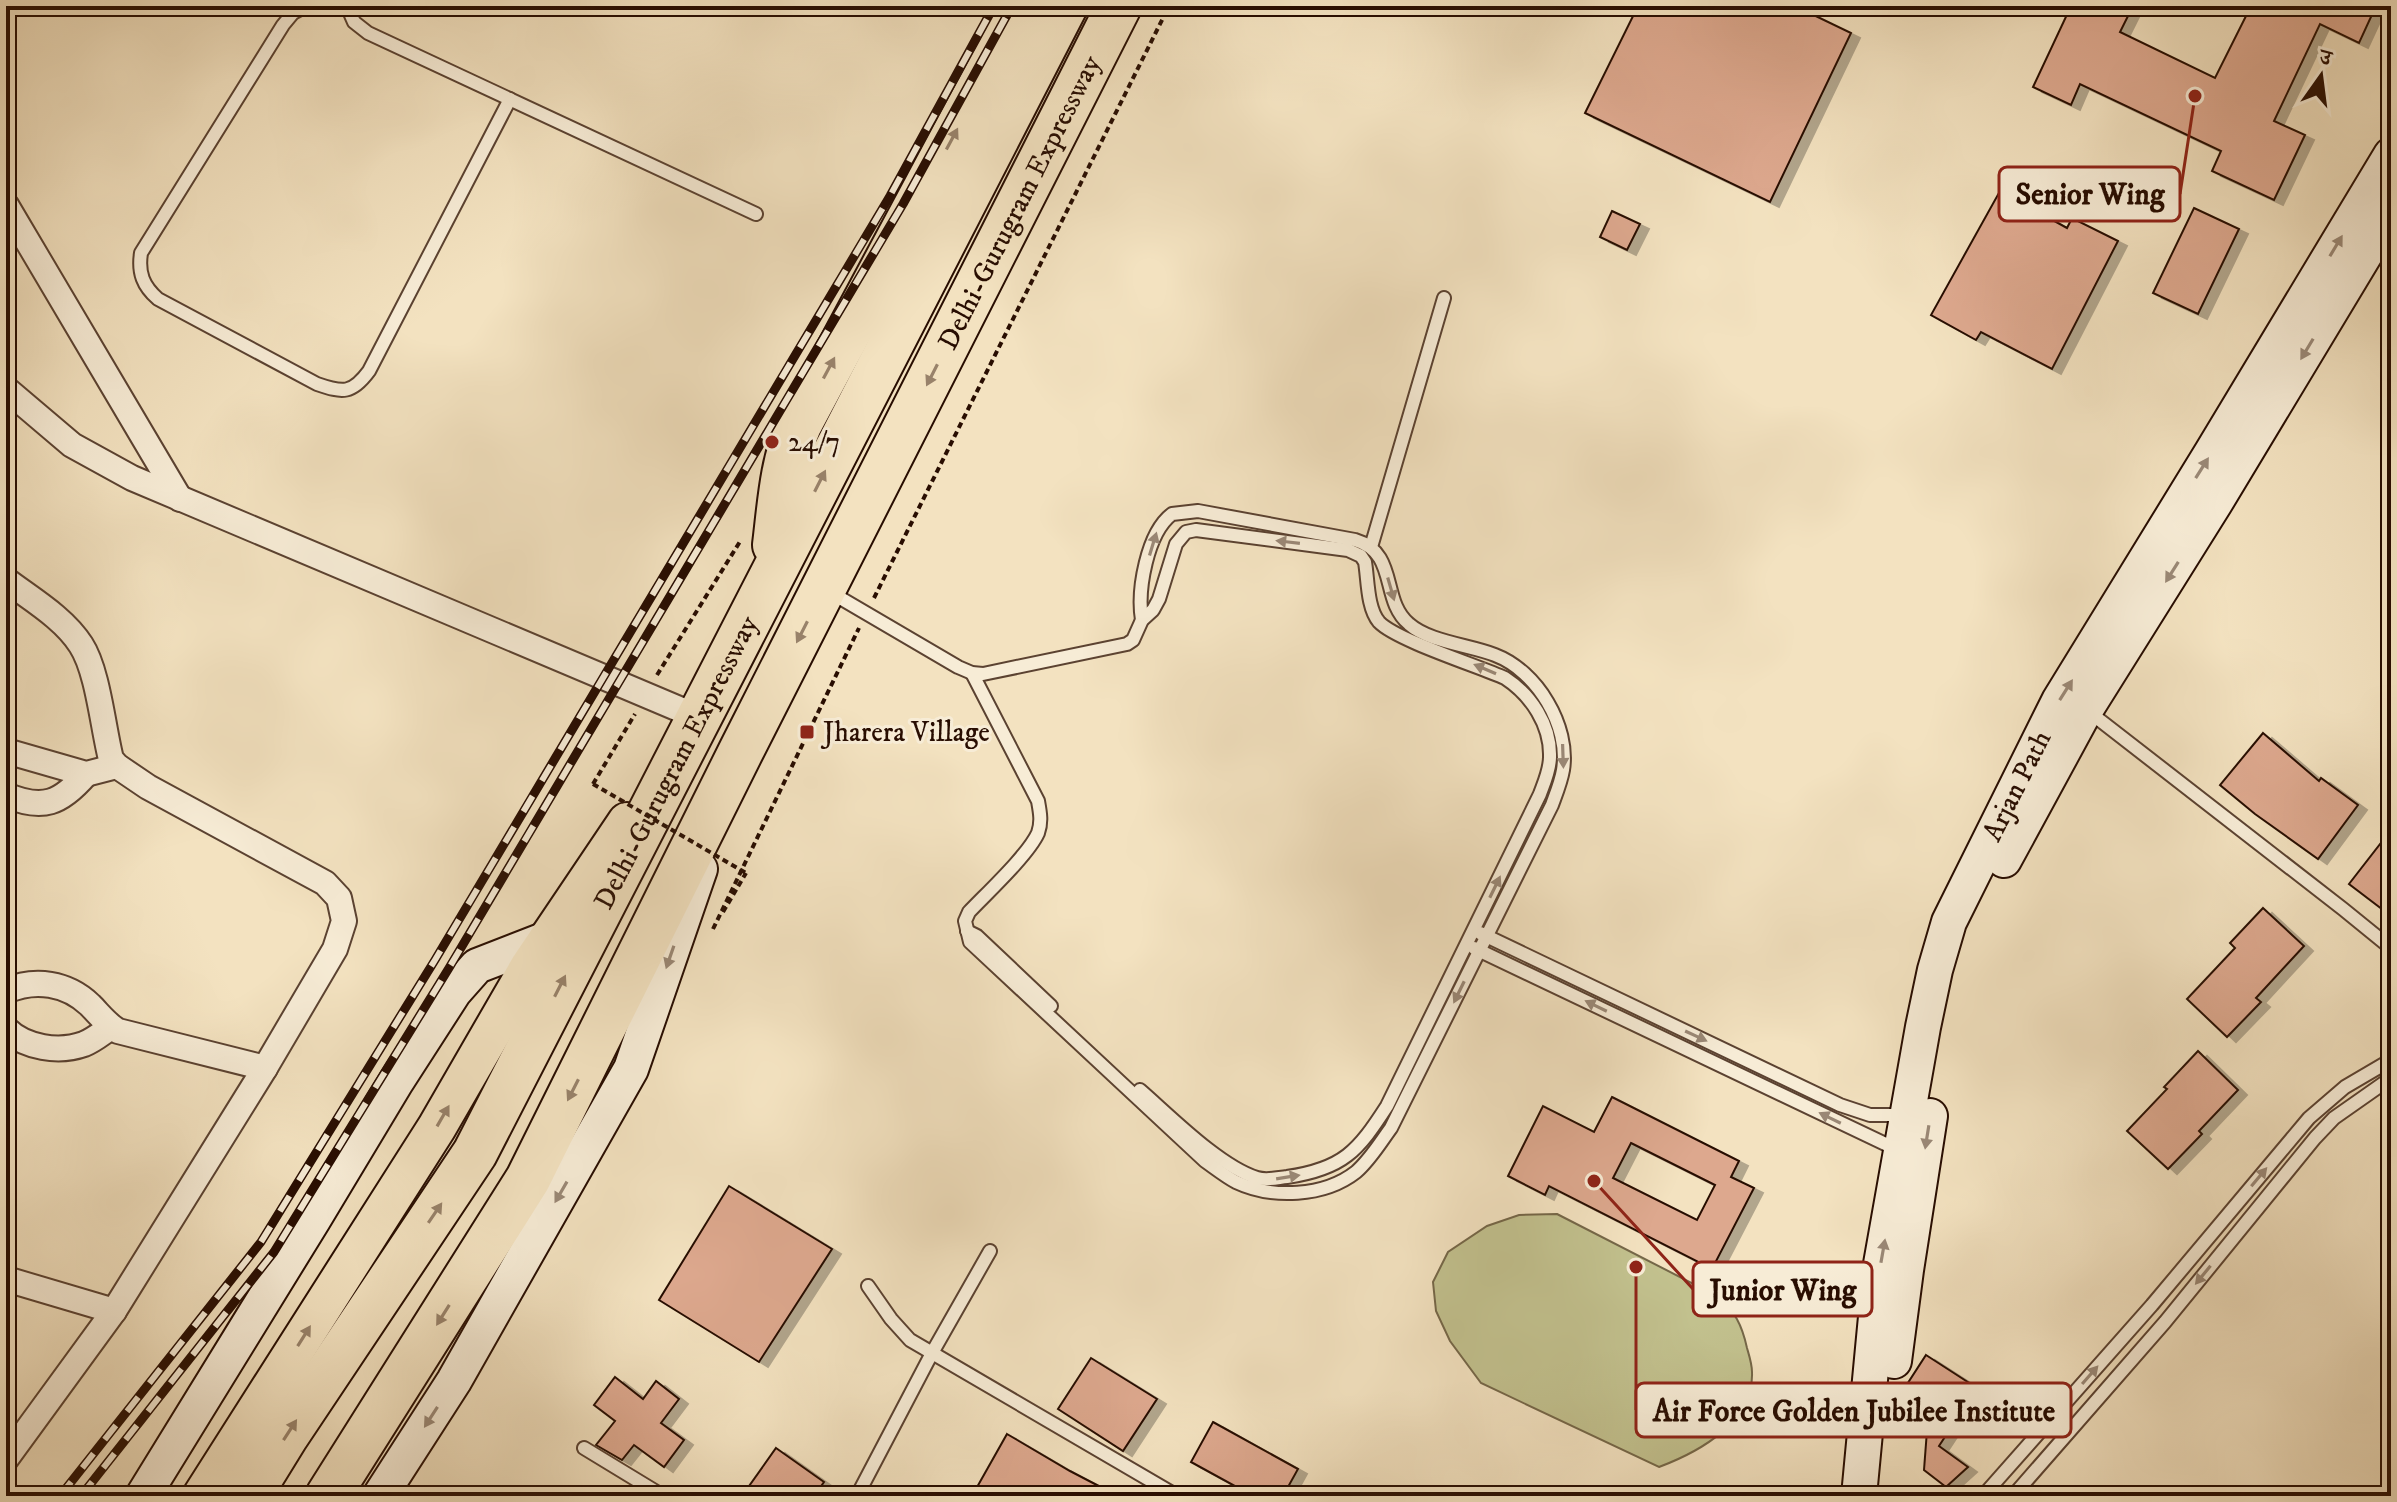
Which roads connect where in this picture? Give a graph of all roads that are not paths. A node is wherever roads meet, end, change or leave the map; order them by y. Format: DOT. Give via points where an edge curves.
graph roads {
  1 [pos="306,6"];
  2 [pos="346,6"];
  3 [pos="1023,6"];
  4 [pos="1065,6"];
  5 [pos="1119,6"];
  6 [pos="510,99"];
  7 [pos="2391,155"];
  8 [pos="6,205"];
  9 [pos="2391,211"];
  10 [pos="756,214"];
  11 [pos="1444,298"];
  12 [pos="6,389"];
  13 [pos="180,499"];
  14 [pos="1371,547"];
  15 [pos="771,575"];
  16 [pos="6,580"];
  17 [pos="824,589"];
  18 [pos="1142,620"];
  19 [pos="972,673"];
  20 [pos="2086,709"];
  21 [pos="698,717"];
  22 [pos="6,751"];
  23 [pos="741,751"];
  24 [pos="117,766"];
  25 [pos="86,774"];
  26 [pos="6,795"];
  27 [pos="1474,930"];
  28 [pos="967,931"];
  29 [pos="1486,937"];
  30 [pos="549,938"];
  31 [pos="1467,944"];
  32 [pos="2391,948"];
  33 [pos="1479,950"];
  34 [pos="6,991"];
  35 [pos="111,1027"];
  36 [pos="6,1029"];
  37 [pos="2391,1060"];
  38 [pos="265,1068"];
  39 [pos="2391,1078"];
  40 [pos="1907,1115"];
  41 [pos="1901,1151"];
  42 [pos="990,1251"];
  43 [pos="6,1279"];
  44 [pos="868,1286"];
  45 [pos="114,1311"];
  46 [pos="932,1353"];
  47 [pos="584,1448"];
  48 [pos="6,1459"];
  49 [pos="1876,1495"];
  50 [pos="143,1496"];
  51 [pos="202,1496"];
  52 [pos="249,1496"];
  53 [pos="328,1496"];
  54 [pos="380,1496"];
  55 [pos="663,1496"];
  56 [pos="857,1496"];
  57 [pos="1177,1496"];
  58 [pos="1983,1496"];
  59 [pos="2013,1496"];
  1 -- 6 [label="lane" via="283,25 141,253 139,267 143,284 158,299 317,384 348,390 369,371"];
  2 -- 6 [label="lane" via="368,33"];
  15 -- 3 [label="highway, one-way" via="794,436"];
  15 -- 4 [label="highway, Delhi-Gurugram Expressway, one-way"];
  5 -- 17 [label="highway, Delhi-Gurugram Expressway, one-way"];
  6 -- 10 [label="lane"];
  40 -- 7 [label="main road, Arjan Path, one-way" via="1949,922 2059,701"];
  8 -- 13 [label="street"];
  9 -- 20 [label="main road, Arjan Path, one-way"];
  11 -- 14 [label="lane"];
  12 -- 13 [label="street" via="83,452"];
  13 -- 21 [label="street"];
  18 -- 14 [label="lane, one-way" via="1145,570 1158,529 1172,514 1198,511"];
  14 -- 29 [label="lane, one-way" via="1382,560 1396,606 1409,625 1511,663 1546,700 1562,738 1563,769 1552,805"];
  15 -- 21 [label="highway, Delhi-Gurugram Expressway"];
  16 -- 24 [label="street" via="72,632 83,647"];
  17 -- 19 [label="lane"];
  17 -- 23 [label="highway, Delhi-Gurugram Expressway, one-way"];
  18 -- 19 [label="lane" via="1127,644 994,673"];
  27 -- 18 [label="lane, one-way" via="1540,794 1550,758 1541,717 1516,685 1385,627 1375,614 1365,562 1348,550 1186,532 1176,544 1159,599"];
  19 -- 28 [label="lane" via="1038,801 1041,817 1031,844 969,912"];
  20 -- 32 [label="lane"];
  20 -- 49 [label="main road, Arjan Path, one-way" via="1974,915 1964,948 1941,1047"];
  21 -- 30 [label="main road"];
  52 -- 21 [label="highway, Delhi-Gurugram Expressway, one-way" via="475,1153"];
  22 -- 25 [label="street"];
  23 -- 53 [label="highway, Delhi-Gurugram Expressway, one-way" via="528,1179"];
  23 -- 54 [label="main road, one-way" via="631,1069 454,1381"];
  24 -- 25 [label="street"];
  24 -- 38 [label="street" via="325,883 339,898 344,921 335,949"];
  25 -- 26 [label="street" via="53,802"];
  27 -- 29 [label="lane"];
  27 -- 31 [label="lane"];
  28 -- 31 [label="lane, one-way" via="1183,1127 1237,1169 1272,1180 1318,1172 1352,1153 1366,1138"];
  33 -- 28 [label="lane, one-way" via="1391,1128 1371,1156 1338,1183 1284,1193 1239,1183 1205,1161 973,945"];
  29 -- 33 [label="lane"];
  29 -- 40 [label="lane, one-way" via="1848,1108"];
  30 -- 50 [label="main road" via="477,966 454,992"];
  51 -- 30 [label="main road, one-way" via="437,1127"];
  31 -- 33 [label="lane"];
  41 -- 33 [label="lane, one-way"];
  34 -- 35 [label="street" via="39,983 68,989"];
  35 -- 36 [label="street" via="69,1048 37,1045"];
  35 -- 38 [label="street"];
  58 -- 37 [label="lane, one-way" via="2309,1118 2345,1087"];
  38 -- 45 [label="street"];
  39 -- 59 [label="lane, one-way" via="2315,1138"];
  40 -- 41 [label="main road, Arjan Path"];
  49 -- 41 [label="main road, Arjan Path, one-way" via="1881,1264"];
  42 -- 46 [label="lane"];
  43 -- 45 [label="street"];
  44 -- 46 [label="lane" via="899,1329"];
  45 -- 48 [label="street"];
  46 -- 56 [label="lane"];
  46 -- 57 [label="lane"];
  47 -- 55 [label="lane"];
}
